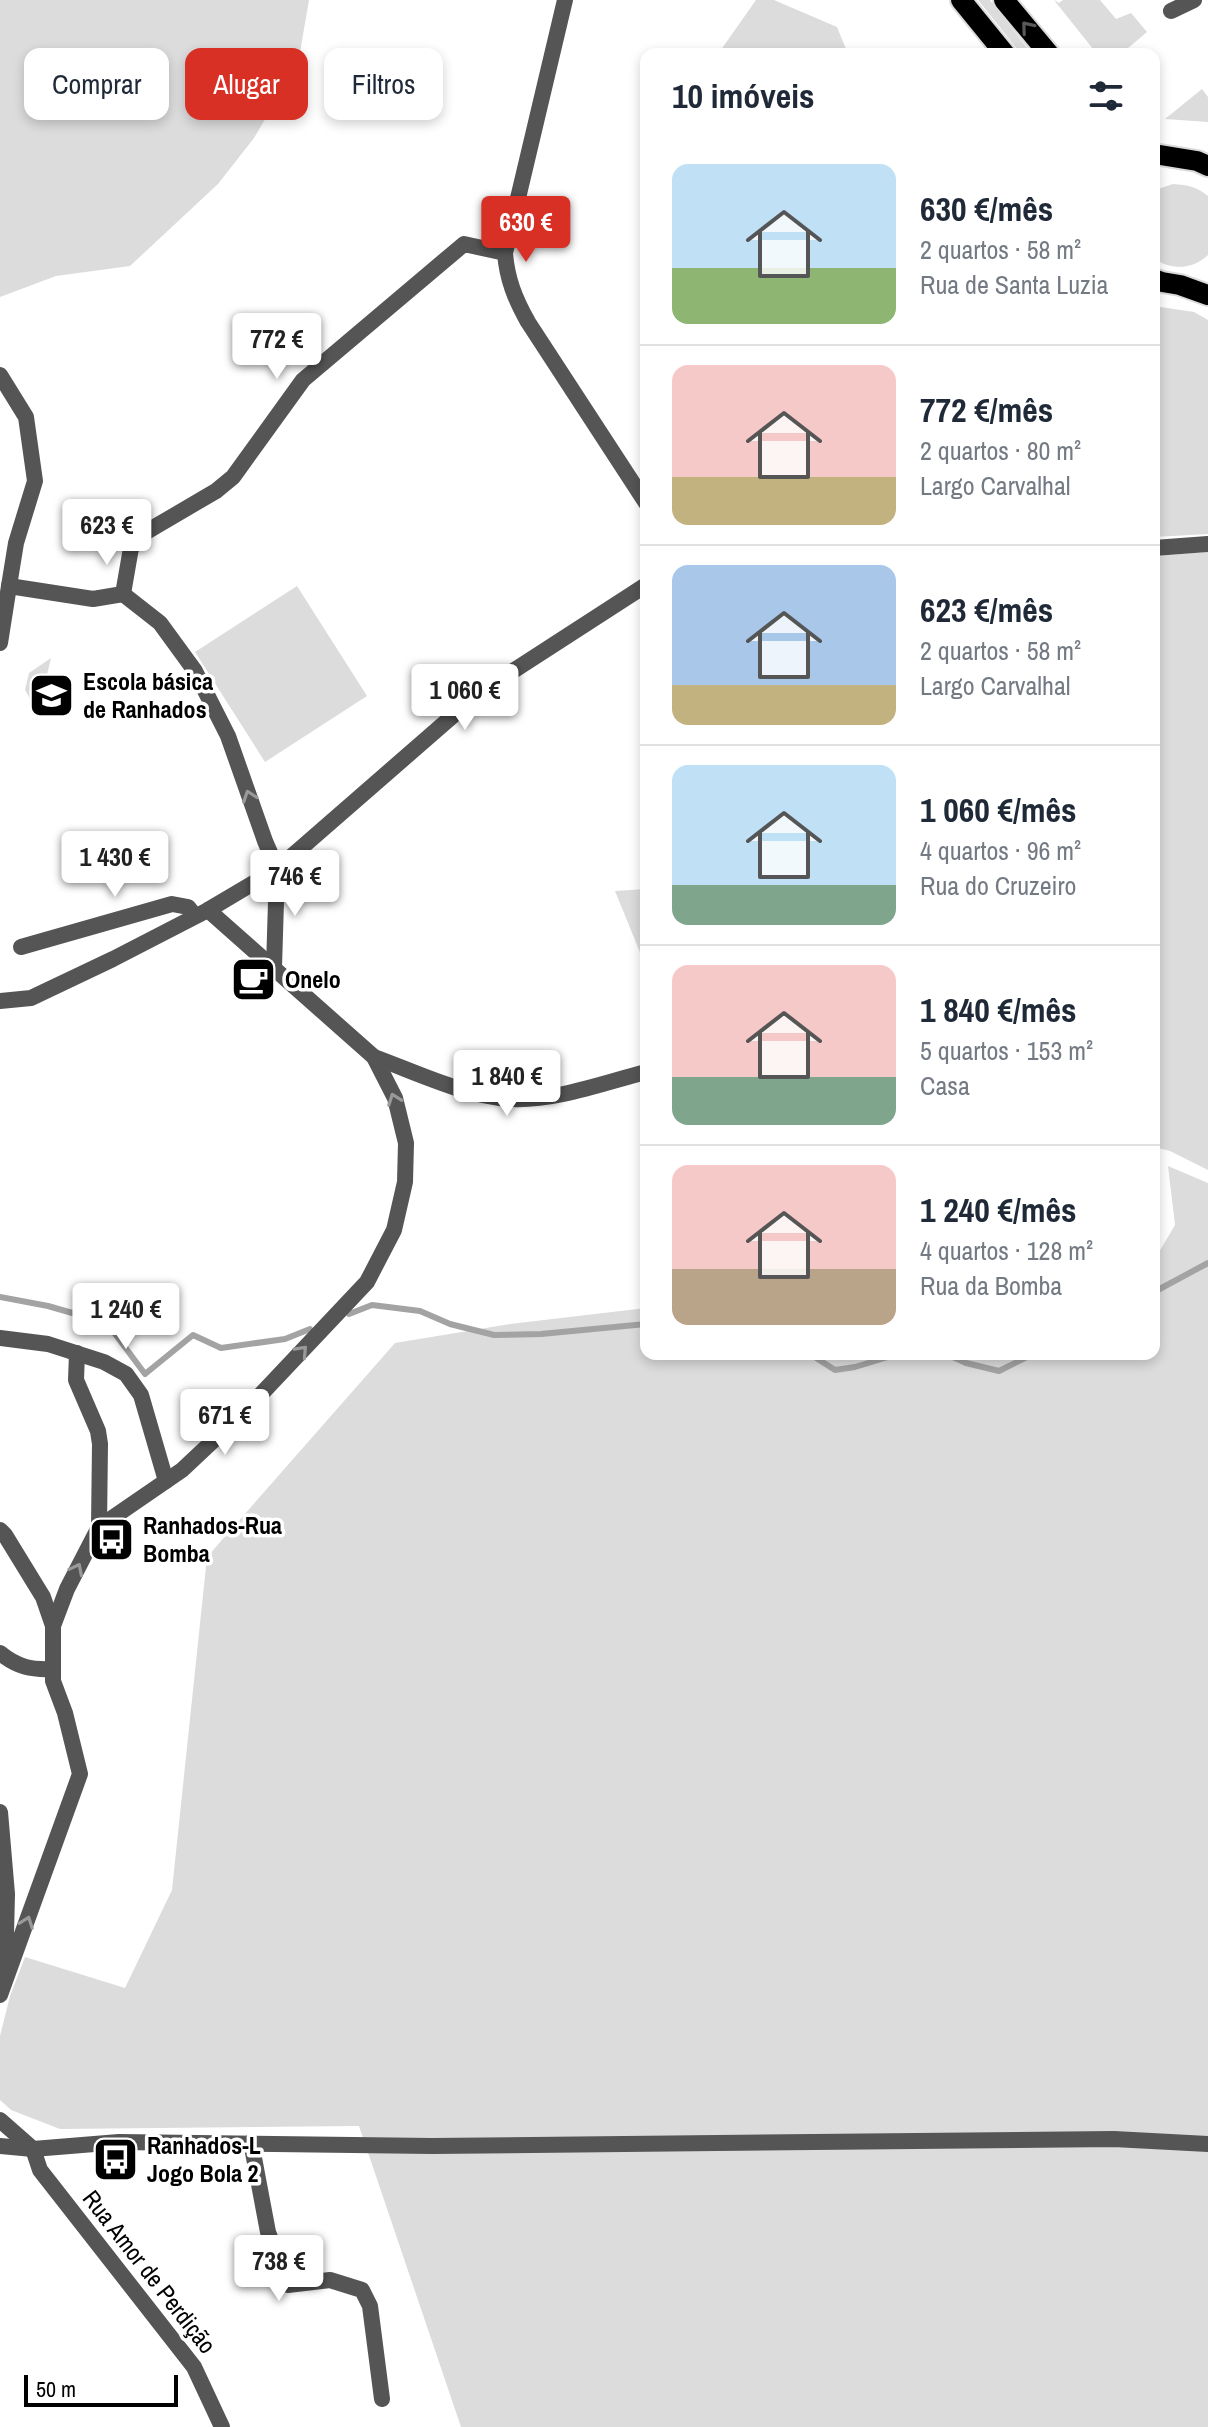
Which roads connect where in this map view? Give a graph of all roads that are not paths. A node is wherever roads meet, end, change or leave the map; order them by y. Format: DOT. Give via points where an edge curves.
graph roads {
  1 [pos="565,0"];
  2 [pos="961,0"];
  3 [pos="1004,0"];
  4 [pos="1194,0"];
  5 [pos="1171,11"];
  6 [pos="1000,48"];
  7 [pos="1044,48"];
  8 [pos="1160,155"];
  9 [pos="1178,158"];
  10 [pos="1160,162"];
  11 [pos="1208,166"];
  12 [pos="505,253"];
  13 [pos="1208,277"];
  14 [pos="1163,283"];
  15 [pos="1208,295"];
  16 [pos="0,375"];
  17 [pos="640,494"];
  18 [pos="1208,544"];
  19 [pos="1160,548"];
  20 [pos="9,586"];
  21 [pos="640,589"];
  22 [pos="123,594"];
  23 [pos="0,643"];
  24 [pos="277,869"];
  25 [pos="202,913"];
  26 [pos="21,947"];
  27 [pos="274,967"];
  28 [pos="0,1001"];
  29 [pos="374,1057"];
  30 [pos="640,1074"];
  31 [pos="0,1338"];
  32 [pos="77,1353"];
  33 [pos="166,1481"];
  34 [pos="99,1527"];
  35 [pos="0,1530"];
  36 [pos="53,1626"];
  37 [pos="0,1653"];
  38 [pos="53,1669"];
  39 [pos="0,1812"];
  40 [pos="2,1990"];
  41 [pos="0,2120"];
  42 [pos="251,2142"];
  43 [pos="1208,2144"];
  44 [pos="0,2146"];
  45 [pos="33,2149"];
  46 [pos="382,2399"];
  47 [pos="222,2427"];
  1 -- 12 [label="street"];
  2 -- 6 [label="main road"];
  7 -- 3 [label="main road, one-way"];
  4 -- 5 [label="street"];
  8 -- 9 [label="main road"];
  9 -- 10 [label="main road"];
  9 -- 11 [label="main road"];
  12 -- 17 [label="street" via="513,296"];
  12 -- 22 [label="street" via="464,244 303,380 233,477 146,532 131,548"];
  13 -- 14 [label="main road"];
  14 -- 15 [label="main road"];
  16 -- 20 [label="street" via="26,417 35,481"];
  18 -- 19 [label="street"];
  20 -- 22 [label="street" via="93,599"];
  20 -- 23 [label="street"];
  21 -- 24 [label="street" via="479,693"];
  24 -- 22 [label="street, one-way" via="228,736 195,671 160,623"];
  24 -- 25 [label="street"];
  24 -- 27 [label="street"];
  25 -- 26 [label="street" via="172,904"];
  25 -- 27 [label="street"];
  25 -- 28 [label="street" via="31,998"];
  27 -- 29 [label="street"];
  29 -- 30 [label="street" via="478,1094 513,1099 559,1094"];
  33 -- 29 [label="street, one-way" via="247,1409 367,1282 394,1230 405,1182 406,1143 395,1098"];
  31 -- 32 [label="street"];
  32 -- 33 [label="street" via="126,1374 141,1395"];
  32 -- 34 [label="street" via="76,1380 100,1444"];
  33 -- 34 [label="street"];
  36 -- 34 [label="street, one-way"];
  35 -- 36 [label="street" via="43,1597"];
  36 -- 38 [label="street"];
  37 -- 38 [label="street" via="29,1670"];
  40 -- 38 [label="street, one-way" via="80,1774"];
  39 -- 40 [label="street" via="7,1894"];
  41 -- 45 [label="street"];
  42 -- 43 [label="street" via="432,2146 1114,2139"];
  42 -- 45 [label="street" via="119,2142"];
  42 -- 46 [label="street" via="268,2232 288,2285 330,2280 362,2290 370,2306"];
  44 -- 45 [label="street"];
  45 -- 47 [label="street, Rua Amor de Perdição" via="40,2170 194,2367"];
}
